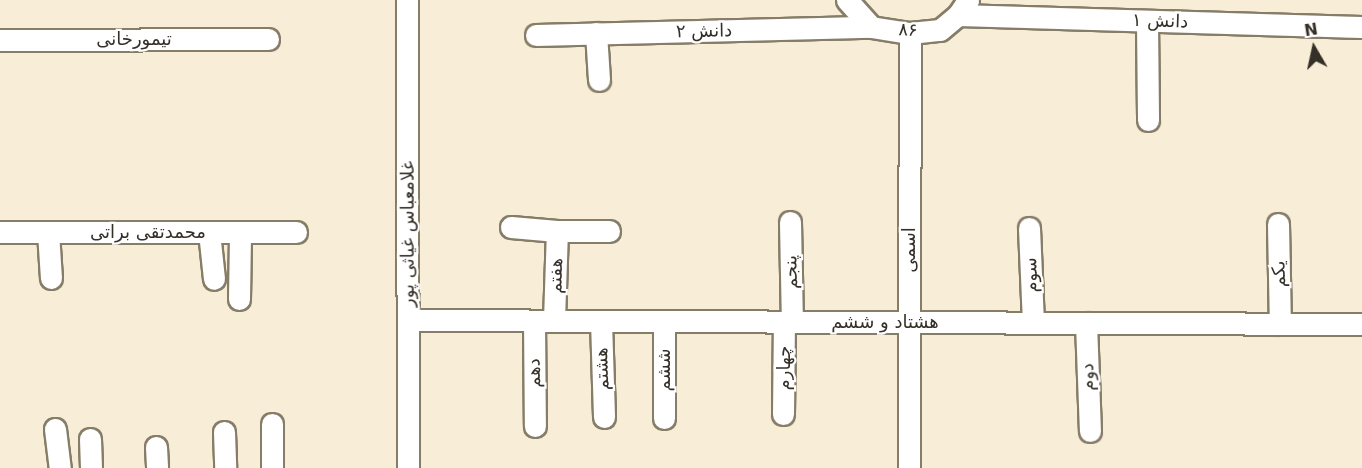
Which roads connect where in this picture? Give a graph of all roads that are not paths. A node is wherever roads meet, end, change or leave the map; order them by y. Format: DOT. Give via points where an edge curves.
graph roads {
  1 [pos="407,0"];
  2 [pos="847,0"];
  3 [pos="963,8"];
  4 [pos="1147,21"];
  5 [pos="871,27"];
  6 [pos="1362,27"];
  7 [pos="596,33"];
  8 [pos="910,33"];
  9 [pos="536,35"];
  10 [pos="268,39"];
  11 [pos="0,40"];
  12 [pos="598,80"];
  13 [pos="1148,120"];
  14 [pos="790,222"];
  15 [pos="1278,224"];
  16 [pos="510,227"];
  17 [pos="1029,228"];
  18 [pos="557,231"];
  19 [pos="609,231"];
  20 [pos="0,232"];
  21 [pos="48,232"];
  22 [pos="210,232"];
  23 [pos="240,232"];
  24 [pos="296,232"];
  25 [pos="51,278"];
  26 [pos="214,279"];
  27 [pos="239,299"];
  28 [pos="408,320"];
  29 [pos="544,320"];
  30 [pos="601,321"];
  31 [pos="664,321"];
  32 [pos="788,322"];
  33 [pos="908,322"];
  34 [pos="1033,323"];
  35 [pos="1086,323"];
  36 [pos="1280,324"];
  37 [pos="1362,324"];
  38 [pos="783,414"];
  39 [pos="604,417"];
  40 [pos="664,418"];
  41 [pos="272,424"];
  42 [pos="535,426"];
  43 [pos="55,429"];
  44 [pos="1090,431"];
  45 [pos="224,432"];
  46 [pos="90,440"];
  47 [pos="60,468"];
  48 [pos="91,468"];
  49 [pos="225,468"];
  50 [pos="272,468"];
  51 [pos="408,468"];
  52 [pos="909,468"];
  1 -- 28 [label="street, غلامعباس غیاثی پور"];
  2 -- 5 [label="street"];
  3 -- 4 [label="street, دانش ۱"];
  3 -- 8 [label="street, ۸۶" via="940,30"];
  4 -- 6 [label="street, دانش ۱"];
  4 -- 13 [label="street"];
  5 -- 7 [label="street, دانش ۲"];
  5 -- 8 [label="street, ۸۶"];
  7 -- 9 [label="street, دانش ۲"];
  7 -- 12 [label="street"];
  8 -- 33 [label="street, اسمی"];
  10 -- 11 [label="street, تیمورخانی"];
  14 -- 32 [label="street, پنجم"];
  15 -- 36 [label="street, یکم"];
  16 -- 18 [label="street, هفتم"];
  17 -- 34 [label="street, سوم"];
  18 -- 19 [label="street, هفتم"];
  18 -- 29 [label="street, هفتم"];
  20 -- 21 [label="street, محمدتقی براتی"];
  21 -- 22 [label="street, محمدتقی براتی"];
  21 -- 25 [label="street"];
  22 -- 23 [label="street, محمدتقی براتی"];
  22 -- 26 [label="street"];
  23 -- 24 [label="street, محمدتقی براتی"];
  23 -- 27 [label="street"];
  28 -- 29 [label="street, هشتاد و ششم"];
  28 -- 51 [label="street, غلامعباس غیاثی پور"];
  29 -- 30 [label="street, هشتاد و ششم"];
  29 -- 42 [label="street, دهم"];
  30 -- 31 [label="street, هشتاد و ششم"];
  30 -- 39 [label="street, هشتم"];
  31 -- 32 [label="street, هشتاد و ششم"];
  31 -- 40 [label="street, ششم"];
  32 -- 33 [label="street, هشتاد و ششم"];
  32 -- 38 [label="street, چهارم"];
  33 -- 34 [label="street, هشتاد و ششم"];
  33 -- 52 [label="street, اسمی"];
  34 -- 35 [label="street, هشتاد و ششم"];
  35 -- 36 [label="street, هشتاد و ششم"];
  35 -- 44 [label="street, دوم"];
  36 -- 37 [label="street, هشتاد و ششم"];
  41 -- 50 [label="street"];
  43 -- 47 [label="street"];
  45 -- 49 [label="street"];
  46 -- 48 [label="street"];
}
